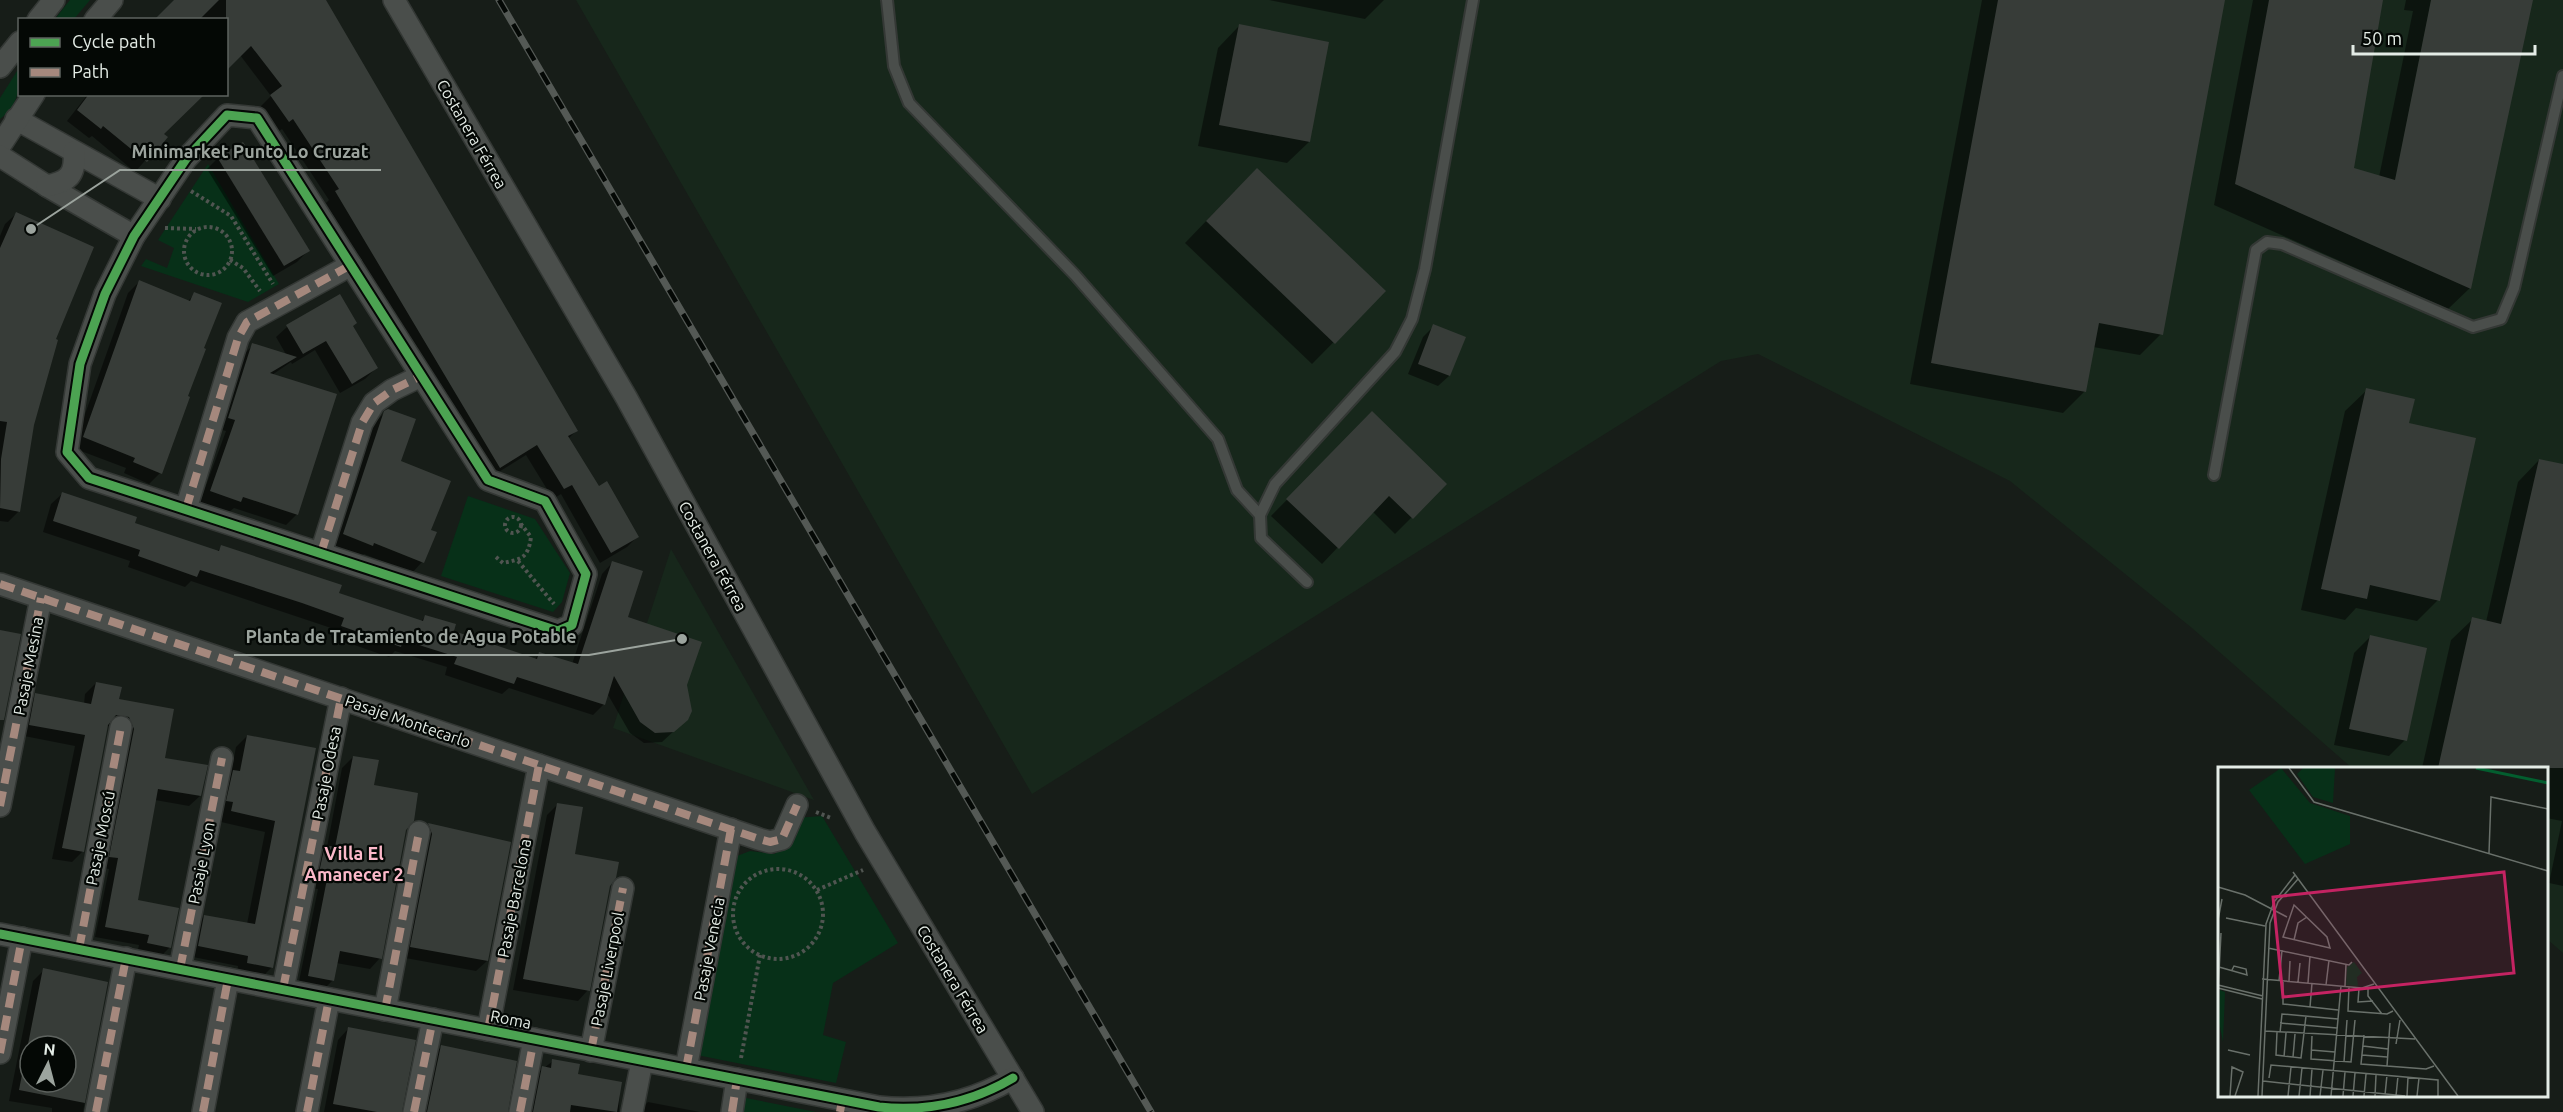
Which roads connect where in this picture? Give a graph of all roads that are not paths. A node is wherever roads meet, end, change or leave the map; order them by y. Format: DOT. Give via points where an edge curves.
graph roads {
  1 [pos="54,0"];
  2 [pos="112,0"];
  3 [pos="394,0"];
  4 [pos="887,0"];
  5 [pos="1473,0"];
  6 [pos="40,18"];
  7 [pos="97,18"];
  8 [pos="18,44"];
  9 [pos="0,67"];
  10 [pos="2563,76"];
  11 [pos="33,96"];
  12 [pos="16,119"];
  13 [pos="0,146"];
  14 [pos="74,152"];
  15 [pos="0,156"];
  16 [pos="46,186"];
  17 [pos="160,198"];
  18 [pos="134,236"];
  19 [pos="351,265"];
  20 [pos="421,376"];
  21 [pos="2214,475"];
  22 [pos="186,509"];
  23 [pos="1260,515"];
  24 [pos="321,553"];
  25 [pos="1307,582"];
  26 [pos="0,584"];
  27 [pos="41,598"];
  28 [pos="341,698"];
  29 [pos="121,727"];
  30 [pos="222,758"];
  31 [pos="539,765"];
  32 [pos="797,805"];
  33 [pos="0,806"];
  34 [pos="731,830"];
  35 [pos="419,832"];
  36 [pos="623,888"];
  37 [pos="0,934"];
  38 [pos="22,938"];
  39 [pos="79,949"];
  40 [pos="126,958"];
  41 [pos="180,969"];
  42 [pos="228,979"];
  43 [pos="283,989"];
  44 [pos="329,999"];
  45 [pos="385,1010"];
  46 [pos="433,1019"];
  47 [pos="488,1030"];
  48 [pos="534,1039"];
  49 [pos="591,1051"];
  50 [pos="0,1053"];
  51 [pos="642,1060"];
  52 [pos="686,1069"];
  53 [pos="1013,1078"];
  54 [pos="737,1079"];
  55 [pos="841,1106"];
  56 [pos="943,1109"];
  57 [pos="96,1112"];
  58 [pos="203,1112"];
  59 [pos="307,1112"];
  60 [pos="414,1112"];
  61 [pos="520,1112"];
  62 [pos="632,1112"];
  63 [pos="732,1112"];
  64 [pos="1033,1112"];
  1 -- 6 [label="street"];
  2 -- 7 [label="street"];
  3 -- 53 [label="street, Costanera Férrea" via="626,397 883,861"];
  4 -- 23 [label="lane" via="894,66 909,103 1075,275 1218,439 1237,490"];
  5 -- 23 [label="lane" via="1425,268 1412,319 1395,352 1275,484"];
  8 -- 9 [label="street"];
  10 -- 21 [label="lane" via="2514,288 2500,319 2473,327 2282,244 2267,242 2256,250"];
  11 -- 12 [label="street"];
  12 -- 13 [label="street"];
  12 -- 14 [label="street"];
  14 -- 16 [label="street" via="75,168 69,178 64,183"];
  14 -- 17 [label="street"];
  15 -- 16 [label="street"];
  16 -- 18 [label="street"];
  17 -- 18 [label="street"];
  17 -- 19 [label="street" via="186,159 227,115 257,118"];
  18 -- 22 [label="street" via="105,294 80,364 67,452 89,478"];
  19 -- 20 [label="street"];
  19 -- 22 [label="street" via="247,322 238,338"];
  20 -- 24 [label="street" via="374,403 362,423"];
  20 -- 24 [label="street" via="488,480 545,501 586,574 572,625 558,631"];
  22 -- 24 [label="street"];
  23 -- 25 [label="lane" via="1261,538"];
  26 -- 27 [label="street, Pasaje Montecarlo"];
  27 -- 28 [label="street, Pasaje Montecarlo"];
  27 -- 33 [label="street, Pasaje Mesina"];
  28 -- 31 [label="street, Pasaje Montecarlo"];
  28 -- 43 [label="street, Pasaje Odesa"];
  29 -- 39 [label="street, Pasaje Moscú"];
  30 -- 41 [label="street, Pasaje Lyon"];
  31 -- 34 [label="street, Pasaje Montecarlo"];
  31 -- 47 [label="street, Pasaje Barcelona"];
  32 -- 34 [label="street, Pasaje Montecarlo" via="785,834 777,841"];
  34 -- 52 [label="street, Pasaje Venecia"];
  35 -- 45 [label="street"];
  36 -- 49 [label="street, Pasaje Liverpool"];
  37 -- 38 [label="street, Roma"];
  38 -- 39 [label="street, Roma"];
  38 -- 50 [label="street"];
  39 -- 40 [label="street, Roma"];
  40 -- 41 [label="street, Roma"];
  40 -- 57 [label="street"];
  41 -- 42 [label="street, Roma"];
  42 -- 43 [label="street, Roma"];
  42 -- 58 [label="street"];
  43 -- 44 [label="street, Roma"];
  44 -- 45 [label="street, Roma"];
  44 -- 59 [label="street"];
  45 -- 46 [label="street, Roma"];
  46 -- 47 [label="street, Roma"];
  46 -- 60 [label="street"];
  47 -- 48 [label="street, Roma"];
  48 -- 49 [label="street, Roma"];
  48 -- 61 [label="street"];
  49 -- 51 [label="street, Roma"];
  51 -- 52 [label="street, Roma"];
  51 -- 62 [label="street"];
  52 -- 54 [label="street, Roma"];
  53 -- 56 [label="street, Roma"];
  53 -- 64 [label="street, Costanera Férrea"];
  54 -- 55 [label="street, Roma"];
  54 -- 63 [label="street"];
  55 -- 56 [label="street, Roma"];
}
